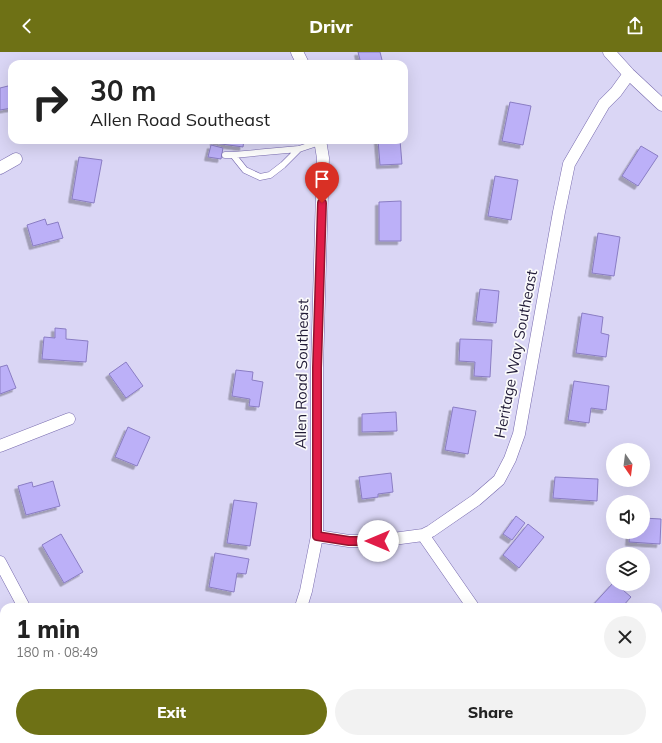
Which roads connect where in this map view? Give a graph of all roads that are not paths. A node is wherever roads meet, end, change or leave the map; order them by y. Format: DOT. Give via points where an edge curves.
graph roads {
  1 [pos="609,52"];
  2 [pos="629,74"];
  3 [pos="662,104"];
  4 [pos="312,144"];
  5 [pos="321,144"];
  6 [pos="299,149"];
  7 [pos="225,155"];
  8 [pos="233,156"];
  9 [pos="16,159"];
  10 [pos="0,168"];
  11 [pos="69,419"];
  12 [pos="0,446"];
  13 [pos="423,535"];
  14 [pos="317,536"];
  15 [pos="0,562"];
  16 [pos="22,603"];
  17 [pos="302,603"];
  18 [pos="470,603"];
  1 -- 2 [label="street"];
  2 -- 3 [label="street"];
  2 -- 13 [label="street, Heritage Way Southeast" via="604,104 569,164 522,420 510,459 498,480 476,500"];
  4 -- 6 [label="lane"];
  5 -- 14 [label="street, Allen Road Southeast" via="323,158 317,368"];
  6 -- 8 [label="lane"];
  6 -- 8 [label="lane" via="283,166 270,175 260,177 245,170"];
  7 -- 8 [label="lane"];
  9 -- 10 [label="street"];
  11 -- 12 [label="street"];
  13 -- 14 [label="street, Heritage Way Southeast" via="378,541 349,541"];
  13 -- 18 [label="street"];
  14 -- 17 [label="street, Allen Road Southeast"];
  15 -- 16 [label="street"];
}
